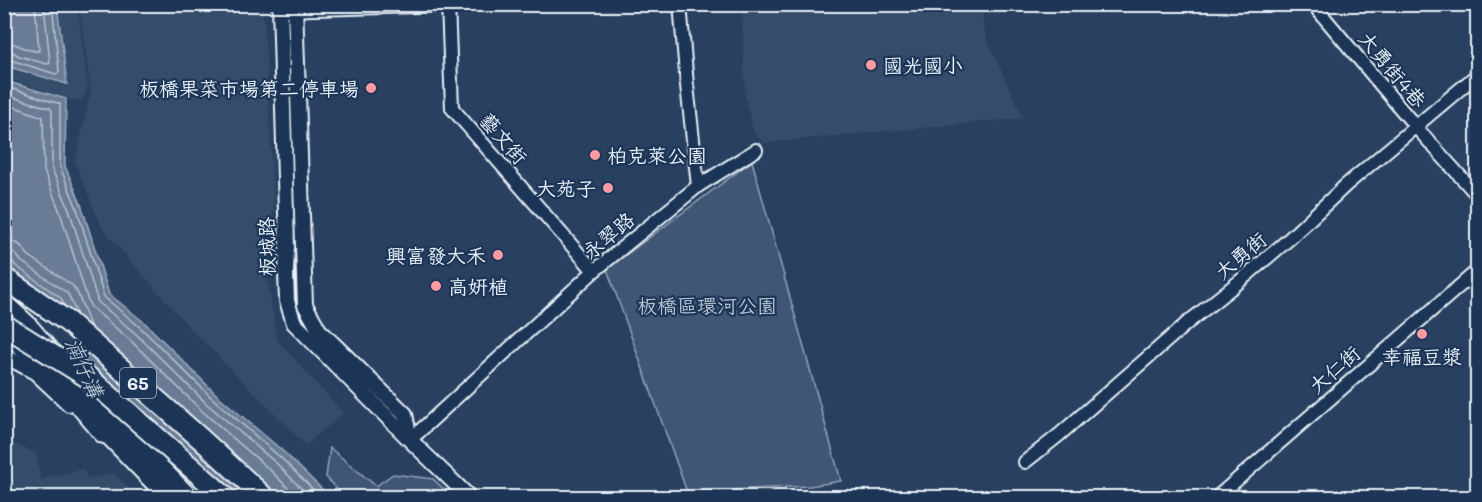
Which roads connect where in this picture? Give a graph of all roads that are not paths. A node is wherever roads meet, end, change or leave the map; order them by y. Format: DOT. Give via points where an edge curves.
graph roads {
  1 [pos="455,4"];
  2 [pos="680,4"];
  3 [pos="1313,4"];
  4 [pos="448,5"];
  5 [pos="280,7"];
  6 [pos="295,7"];
  7 [pos="1478,74"];
  8 [pos="1416,126"];
  9 [pos="756,150"];
  10 [pos="698,186"];
  11 [pos="1478,196"];
  12 [pos="1478,270"];
  13 [pos="594,271"];
  14 [pos="4,278"];
  15 [pos="4,305"];
  16 [pos="4,326"];
  17 [pos="4,355"];
  18 [pos="104,433"];
  19 [pos="410,440"];
  20 [pos="1025,462"];
  21 [pos="167,498"];
  22 [pos="188,498"];
  23 [pos="226,498"];
  24 [pos="265,498"];
  25 [pos="470,498"];
  26 [pos="1216,498"];
  1 -- 4 [label="street"];
  2 -- 10 [label="street"];
  3 -- 8 [label="street, 大勇街4巷"];
  4 -- 6 [label="street"];
  4 -- 13 [label="street, 藝文街" via="452,108"];
  5 -- 6 [label="street"];
  5 -- 19 [label="street, 板城路" via="287,301 294,323"];
  6 -- 19 [label="street, 板城路" via="305,305 319,330 405,414"];
  7 -- 8 [label="street, 大勇街"];
  8 -- 11 [label="street, 大勇街4巷"];
  8 -- 20 [label="street, 大勇街" via="1346,184 1281,246"];
  9 -- 10 [label="street, 永翠路"];
  10 -- 13 [label="street, 永翠路"];
  12 -- 26 [label="street, 大仁街"];
  13 -- 19 [label="street, 永翠路"];
  14 -- 24 [label="highway, 65" via="68,322"];
  15 -- 22 [label="highway"];
  16 -- 18 [label="highway" via="60,381"];
  16 -- 23 [label="highway, 65, bridge" via="89,378"];
  17 -- 18 [label="street" via="35,372"];
  18 -- 21 [label="street"];
  19 -- 25 [label="street, 板城路"];
}
